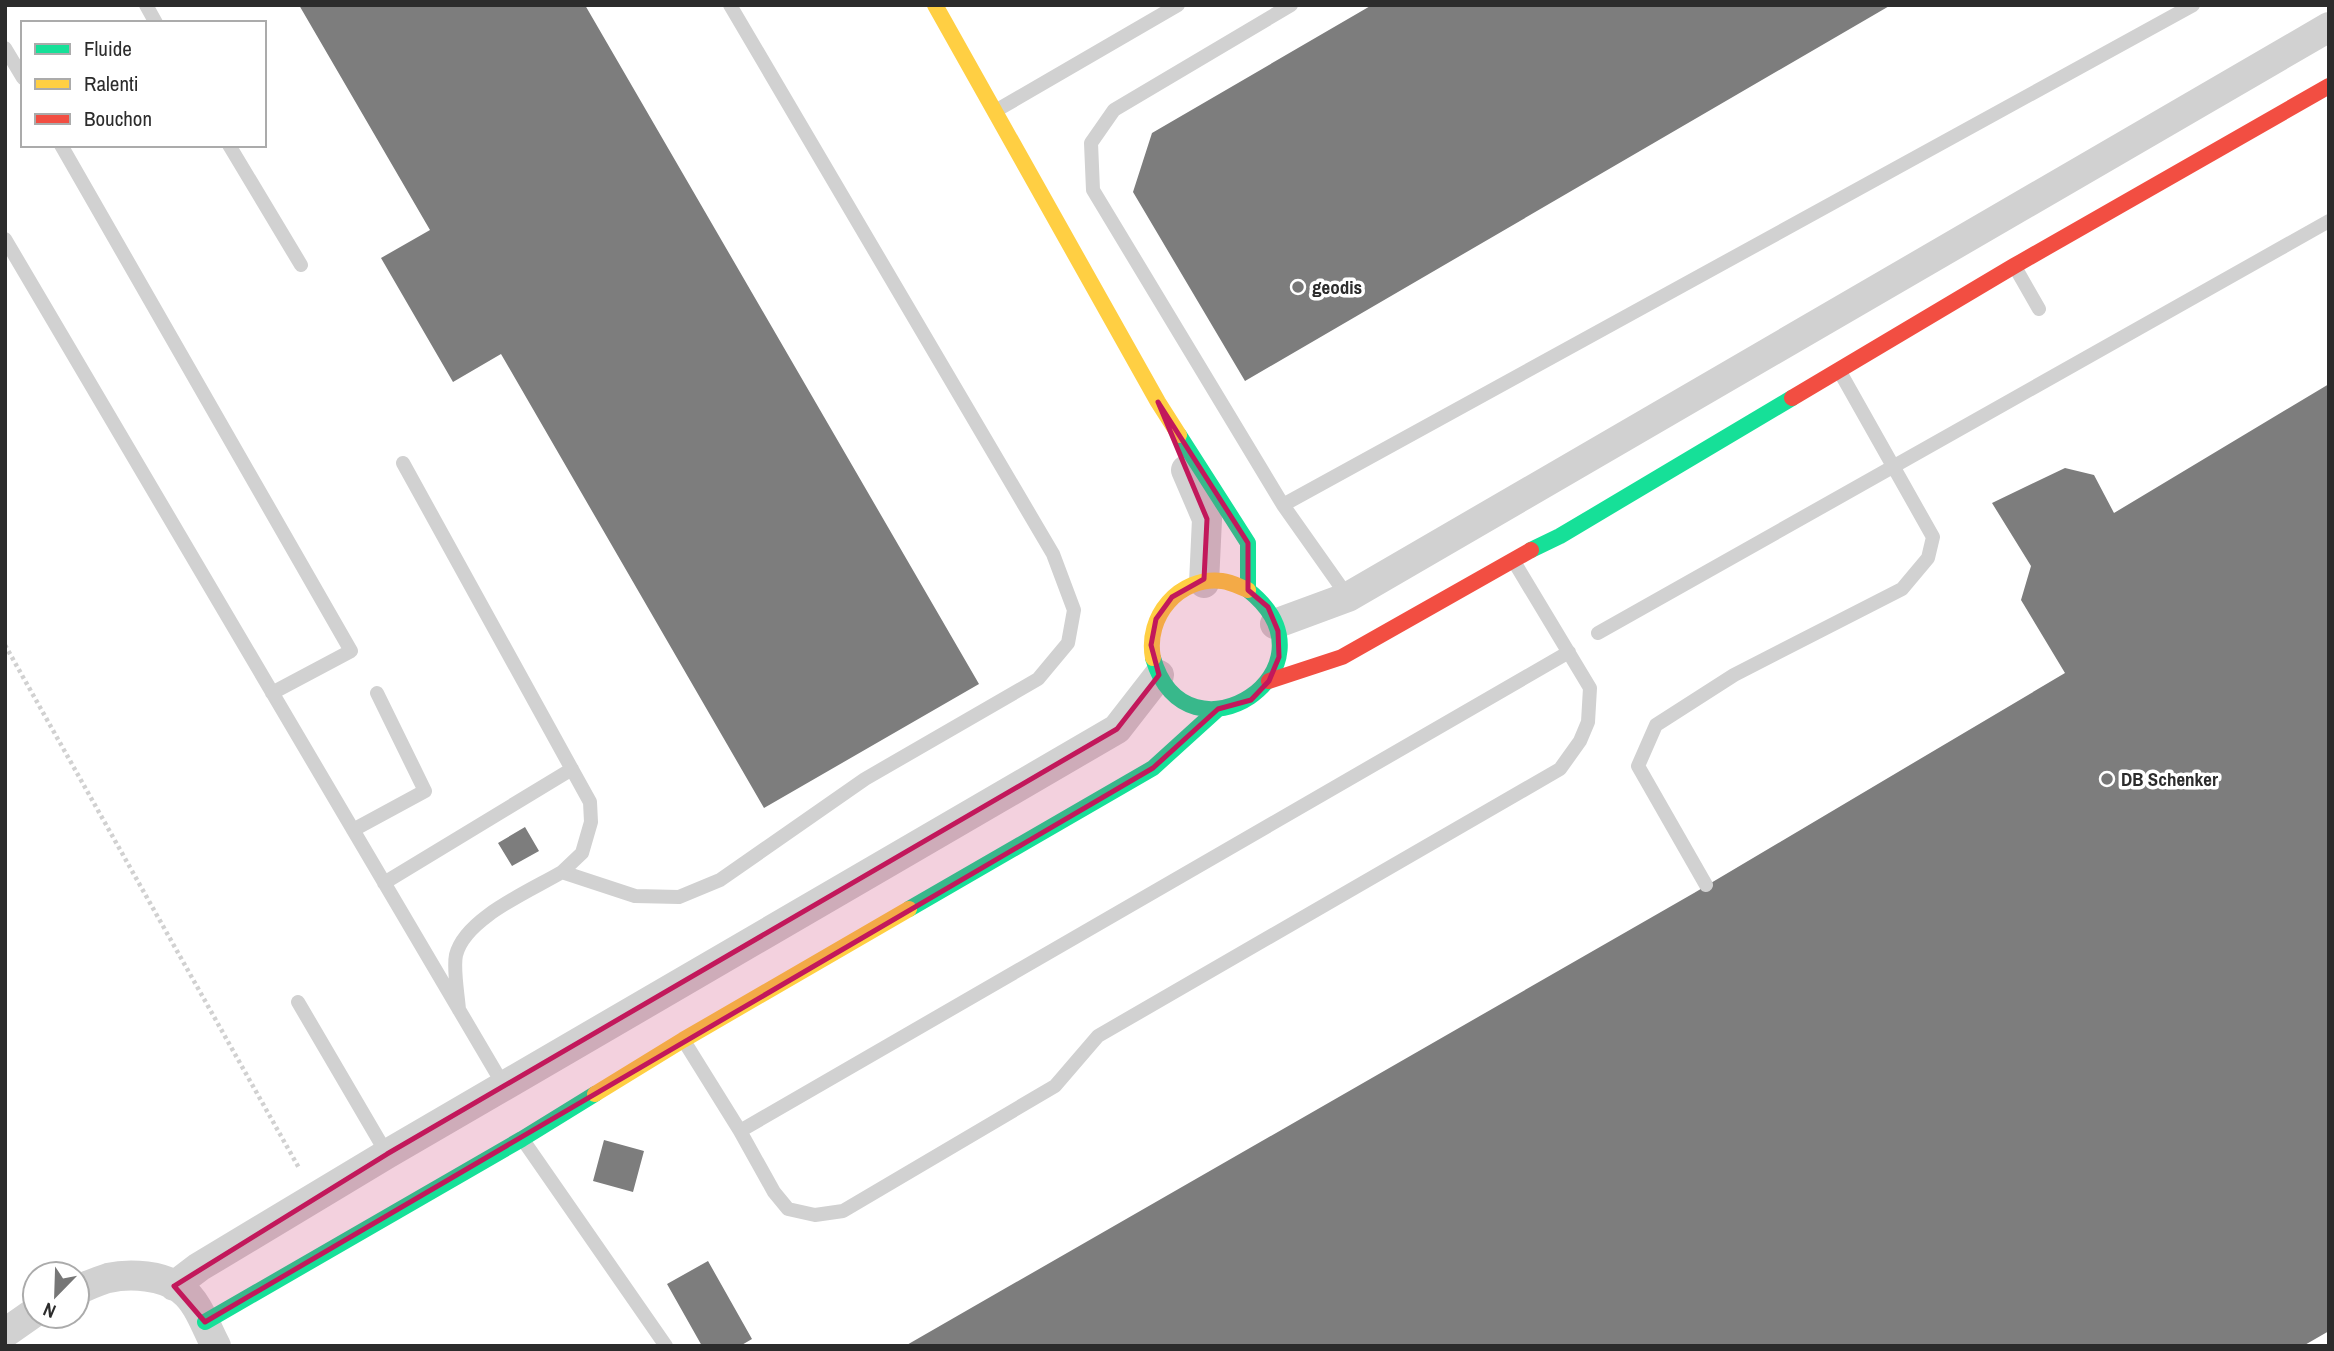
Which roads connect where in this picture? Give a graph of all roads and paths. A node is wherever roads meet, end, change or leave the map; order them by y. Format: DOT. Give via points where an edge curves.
graph roads {
  1 [pos="146,5"];
  2 [pos="730,5"];
  3 [pos="935,5"];
  4 [pos="1178,5"];
  5 [pos="1291,5"];
  6 [pos="2193,5"];
  7 [pos="155,21"];
  8 [pos="2329,27"];
  9 [pos="5,48"];
  10 [pos="21,75"];
  11 [pos="2329,86"];
  12 [pos="996,110"];
  13 [pos="62,147"];
  14 [pos="230,147"];
  15 [pos="2329,221"];
  16 [pos="5,239"];
  17 [pos="301,265"];
  18 [pos="2014,266"];
  19 [pos="2039,309"];
  20 [pos="1839,370"];
  21 [pos="1158,402"];
  22 [pos="402,464"];
  23 [pos="1894,467"];
  24 [pos="1283,505"];
  25 [pos="1512,560"];
  26 [pos="1204,583"];
  27 [pos="1248,590"];
  28 [pos="1348,597"];
  29 [pos="1275,624"];
  30 [pos="1598,633"];
  31 [pos="5,645"];
  32 [pos="1569,652"];
  33 [pos="1159,675"];
  34 [pos="1269,681"];
  35 [pos="272,693"];
  36 [pos="377,693"];
  37 [pos="1218,709"];
  38 [pos="572,769"];
  39 [pos="353,830"];
  40 [pos="562,872"];
  41 [pos="384,883"];
  42 [pos="1706,885"];
  43 [pos="298,1002"];
  44 [pos="459,1010"];
  45 [pos="683,1040"];
  46 [pos="504,1086"];
  47 [pos="740,1132"];
  48 [pos="522,1139"];
  49 [pos="387,1154"];
  50 [pos="315,1197"];
  51 [pos="91,1285"];
  52 [pos="174,1286"];
  53 [pos="21,1322"];
  54 [pos="5,1333"];
  55 [pos="207,1336"];
  56 [pos="666,1346"];
  1 -- 7 [label="lane"];
  2 -- 40 [label="lane" via="1054,554 1074,610 1068,643 1038,679 865,779 720,880 679,897 635,896"];
  3 -- 12 [label="street"];
  4 -- 12 [label="lane"];
  5 -- 24 [label="lane" via="1114,110 1091,143 1093,190"];
  6 -- 24 [label="lane"];
  8 -- 28 [label="street"];
  9 -- 10 [label="lane"];
  11 -- 18 [label="street"];
  12 -- 21 [label="street"];
  13 -- 35 [label="lane" via="351,651"];
  14 -- 17 [label="lane"];
  15 -- 23 [label="lane"];
  16 -- 35 [label="lane"];
  18 -- 19 [label="lane"];
  18 -- 20 [label="street"];
  20 -- 23 [label="lane"];
  20 -- 25 [label="street"];
  21 -- 26 [label="street" via="1207,519"];
  21 -- 27 [label="street" via="1248,543"];
  22 -- 38 [label="lane"];
  23 -- 30 [label="lane"];
  23 -- 42 [label="lane" via="1933,537 1928,558 1902,589 1734,675 1656,725 1638,766"];
  24 -- 28 [label="lane"];
  25 -- 32 [label="lane"];
  25 -- 34 [label="street" via="1342,657"];
  26 -- 27 [label="street" via="1222,582"];
  26 -- 33 [label="street" via="1172,597 1156,619 1151,645"];
  27 -- 29 [label="street" via="1268,607"];
  28 -- 29 [label="street"];
  29 -- 34 [label="street" via="1279,657"];
  31 -- 50 [label="path"];
  32 -- 47 [label="lane"];
  32 -- 47 [label="lane" via="1590,688 1588,722 1560,769 1098,1036 1055,1086 842,1212 816,1215 788,1209"];
  33 -- 37 [label="street" via="1185,702"];
  33 -- 46 [label="street" via="1117,729"];
  34 -- 37 [label="street" via="1251,700"];
  35 -- 39 [label="lane"];
  36 -- 39 [label="lane" via="425,792"];
  37 -- 45 [label="street" via="1153,768"];
  38 -- 40 [label="lane" via="590,802 591,822 582,853"];
  38 -- 41 [label="lane"];
  39 -- 41 [label="lane"];
  40 -- 44 [label="lane" via="479,921 464,936 455,957"];
  41 -- 44 [label="lane"];
  43 -- 49 [label="lane"];
  44 -- 46 [label="lane"];
  45 -- 47 [label="lane"];
  45 -- 48 [label="street"];
  46 -- 49 [label="street"];
  48 -- 55 [label="street"];
  48 -- 56 [label="lane"];
  49 -- 50 [label="street"];
  50 -- 52 [label="street"];
  51 -- 52 [label="street" via="109,1278 150,1277"];
  52 -- 55 [label="street" via="184,1291"];
  53 -- 54 [label="street"];
}
